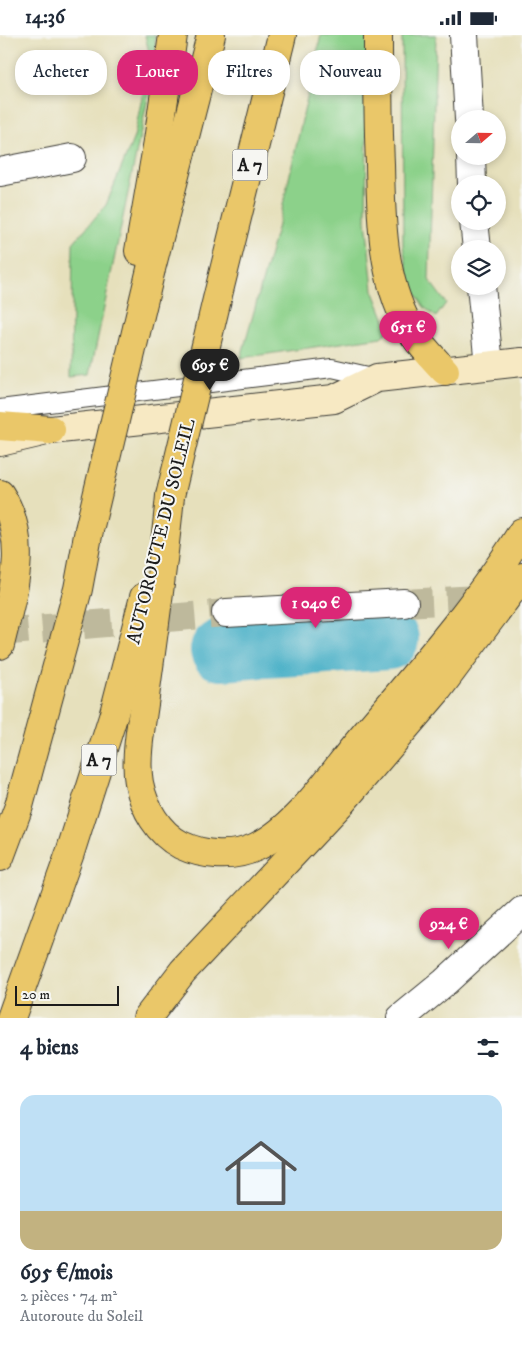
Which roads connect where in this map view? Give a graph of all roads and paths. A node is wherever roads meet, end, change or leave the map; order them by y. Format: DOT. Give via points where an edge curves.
graph roads {
  1 [pos="173,35"];
  2 [pos="211,35"];
  3 [pos="282,35"];
  4 [pos="378,35"];
  5 [pos="464,35"];
  6 [pos="468,110"];
  7 [pos="72,158"];
  8 [pos="0,172"];
  9 [pos="143,270"];
  10 [pos="482,295"];
  11 [pos="522,361"];
  12 [pos="489,365"];
  13 [pos="445,371"];
  14 [pos="377,379"];
  15 [pos="0,409"];
  16 [pos="0,425"];
  17 [pos="51,430"];
  18 [pos="0,442"];
  19 [pos="0,494"];
  20 [pos="170,496"];
  21 [pos="522,532"];
  22 [pos="522,577"];
  23 [pos="404,603"];
  24 [pos="226,613"];
  25 [pos="0,645"];
  26 [pos="0,857"];
  27 [pos="522,911"];
  28 [pos="11,1018"];
  29 [pos="147,1018"];
  30 [pos="401,1018"];
  1 -- 9 [label="highway"];
  2 -- 9 [label="highway"];
  3 -- 20 [label="highway, AUTOROUTE DU SOLEIL / A 7, bridge"];
  4 -- 13 [label="highway" via="380,195 384,247 389,272 409,327"];
  5 -- 6 [label="street"];
  7 -- 8 [label="street"];
  9 -- 26 [label="highway, bridge" via="78,589 19,806"];
  10 -- 12 [label="street"];
  11 -- 12 [label="main road"];
  12 -- 13 [label="main road"];
  13 -- 14 [label="main road"];
  14 -- 15 [label="lane" via="332,368"];
  14 -- 17 [label="main road" via="334,399"];
  16 -- 17 [label="highway"];
  17 -- 18 [label="main road"];
  19 -- 25 [label="highway" via="14,523 18,572"];
  20 -- 21 [label="highway" via="138,781 143,799 161,831 185,847 216,854 232,854 256,847 297,815 442,643"];
  20 -- 28 [label="highway, AUTOROUTE DU SOLEIL / A 7" via="113,717 70,853"];
  22 -- 29 [label="highway" via="430,699 342,802 183,971"];
  23 -- 24 [label="street"];
  27 -- 30 [label="street"];
}
